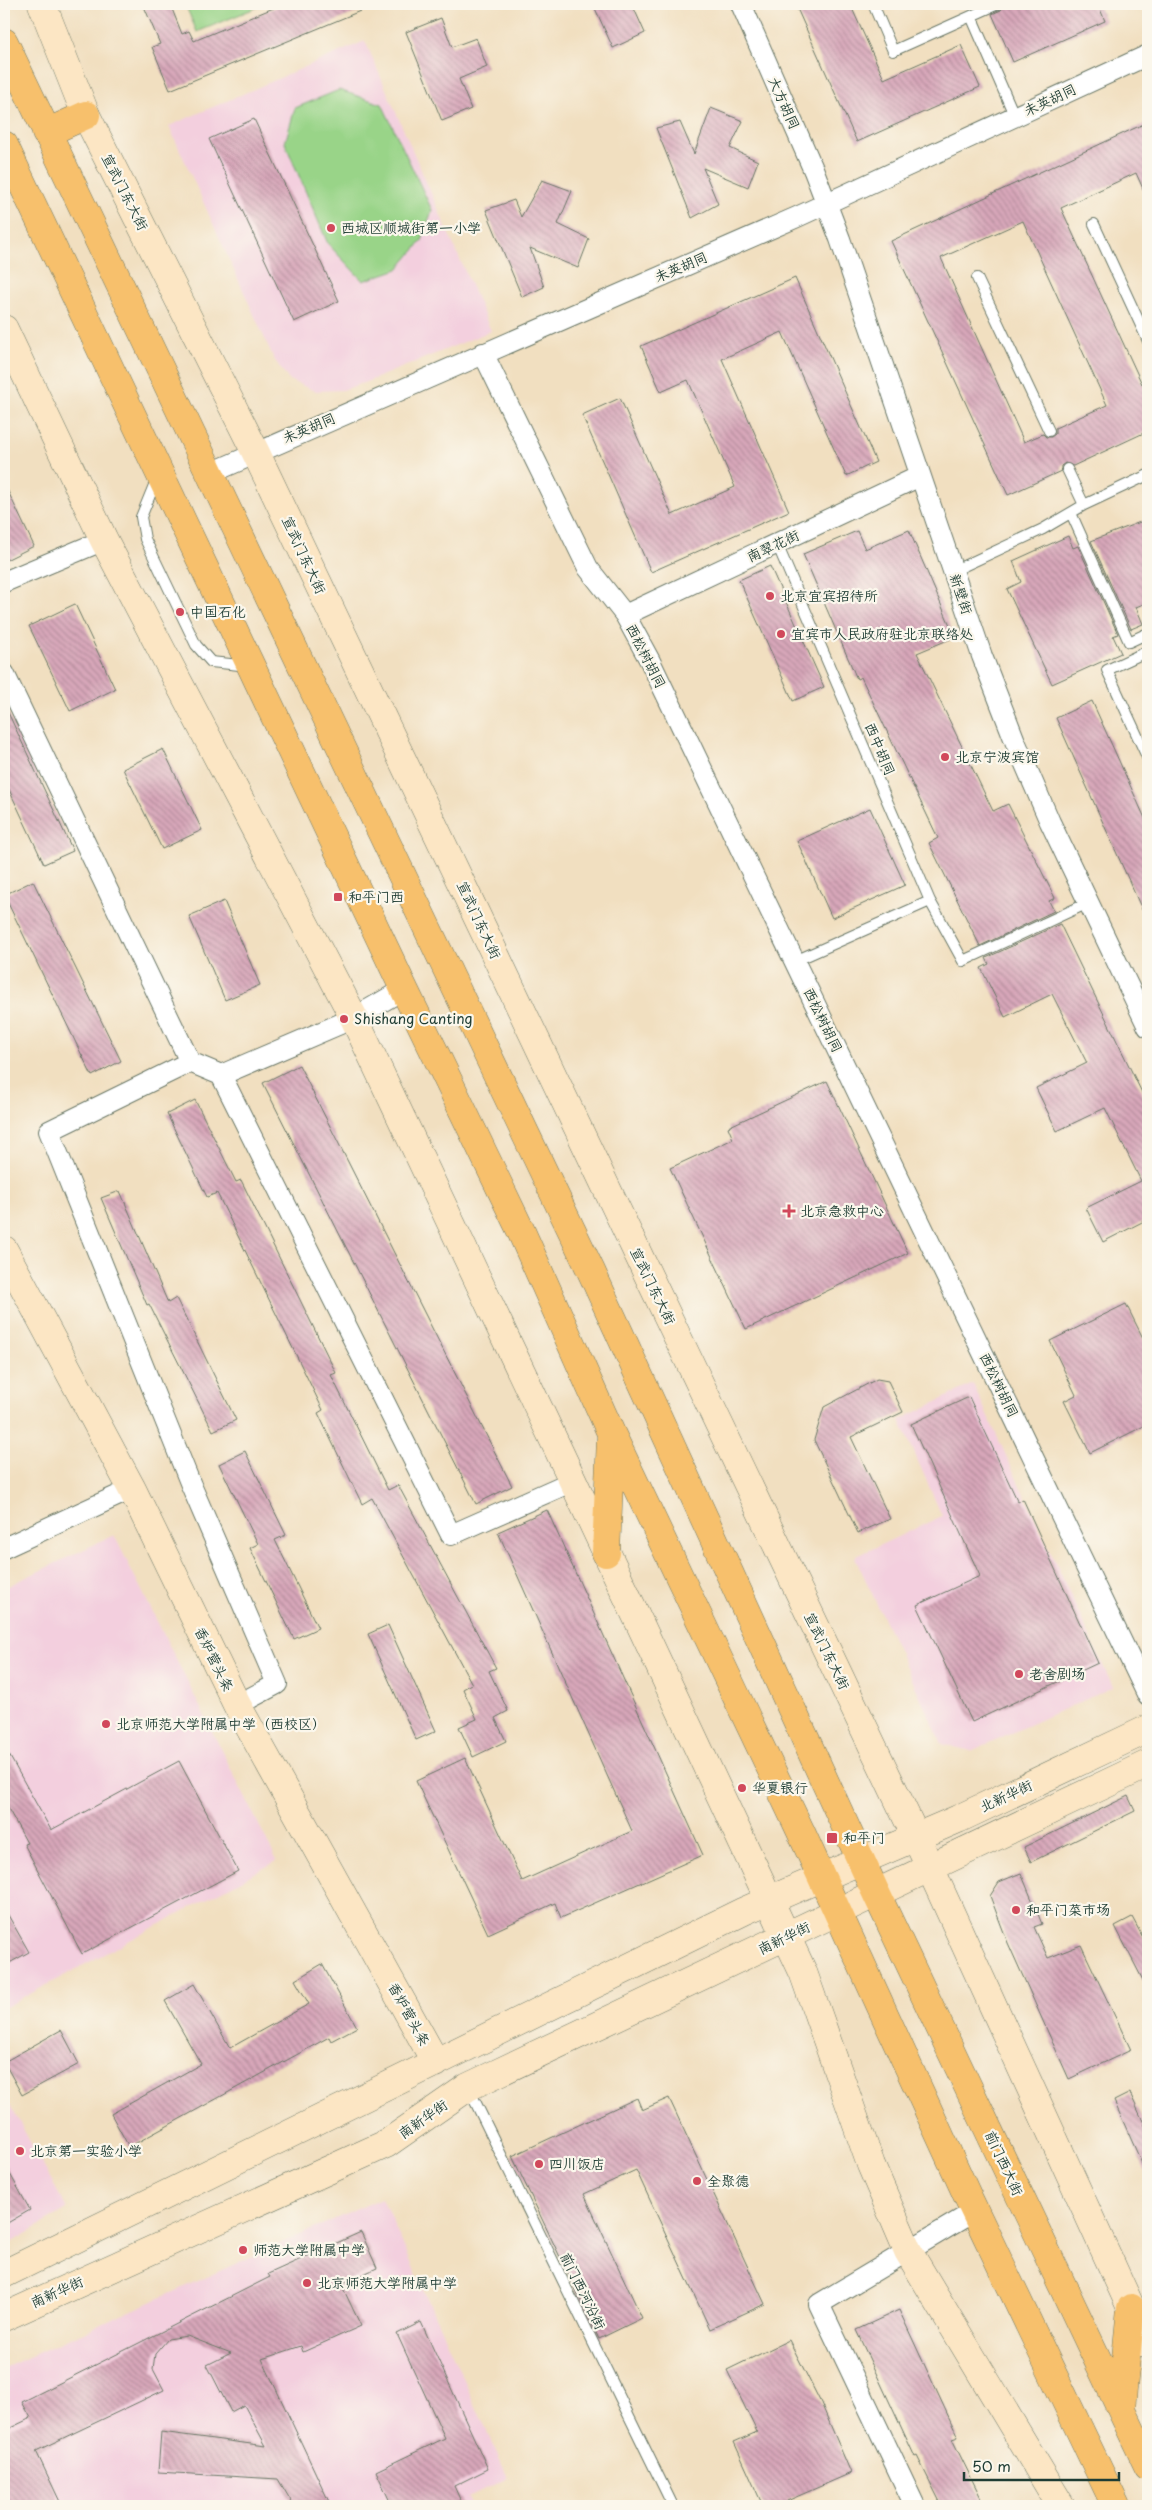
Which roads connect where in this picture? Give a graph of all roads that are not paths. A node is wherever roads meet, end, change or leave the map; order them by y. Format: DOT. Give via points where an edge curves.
graph roads {
  1 [pos="42,4"];
  2 [pos="740,4"];
  3 [pos="873,4"];
  4 [pos="998,4"];
  5 [pos="971,16"];
  6 [pos="4,42"];
  7 [pos="1148,55"];
  8 [pos="86,115"];
  9 [pos="1015,117"];
  10 [pos="46,133"];
  11 [pos="4,145"];
  12 [pos="11,178"];
  13 [pos="826,204"];
  14 [pos="1094,224"];
  15 [pos="977,278"];
  16 [pos="4,329"];
  17 [pos="1148,341"];
  18 [pos="483,353"];
  19 [pos="1049,431"];
  20 [pos="255,452"];
  21 [pos="1067,468"];
  22 [pos="159,472"];
  23 [pos="211,473"];
  24 [pos="1148,475"];
  25 [pos="920,476"];
  26 [pos="1084,505"];
  27 [pos="1071,513"];
  28 [pos="104,540"];
  29 [pos="778,544"];
  30 [pos="953,571"];
  31 [pos="4,582"];
  32 [pos="625,615"];
  33 [pos="1148,633"];
  34 [pos="1148,651"];
  35 [pos="251,666"];
  36 [pos="4,673"];
  37 [pos="1148,759"];
  38 [pos="930,901"];
  39 [pos="1088,903"];
  40 [pos="795,961"];
  41 [pos="404,989"];
  42 [pos="354,1018"];
  43 [pos="1148,1027"];
  44 [pos="190,1062"];
  45 [pos="222,1075"];
  46 [pos="4,1250"];
  47 [pos="612,1433"];
  48 [pos="573,1481"];
  49 [pos="132,1489"];
  50 [pos="4,1548"];
  51 [pos="606,1553"];
  52 [pos="1148,1696"];
  53 [pos="237,1705"];
  54 [pos="1148,1729"];
  55 [pos="1148,1764"];
  56 [pos="916,1837"];
  57 [pos="862,1860"];
  58 [pos="930,1866"];
  59 [pos="822,1877"];
  60 [pos="876,1893"];
  61 [pos="768,1900"];
  62 [pos="837,1912"];
  63 [pos="785,1937"];
  64 [pos="436,2062"];
  65 [pos="468,2087"];
  66 [pos="975,2211"];
  67 [pos="908,2251"];
  68 [pos="4,2274"];
  69 [pos="1131,2308"];
  70 [pos="4,2317"];
  71 [pos="1148,2345"];
  72 [pos="1121,2408"];
  73 [pos="1148,2466"];
  74 [pos="673,2506"];
  75 [pos="915,2506"];
  76 [pos="1060,2506"];
  77 [pos="1116,2506"];
  1 -- 8 [label="street, 宣武门东大街"];
  2 -- 13 [label="street, 大方胡同"];
  3 -- 5 [label="lane" via="893,51"];
  4 -- 5 [label="lane"];
  5 -- 9 [label="lane"];
  6 -- 10 [label="main road"];
  7 -- 9 [label="street, 未英胡同"];
  8 -- 10 [label="main road"];
  8 -- 20 [label="street, 宣武门东大街"];
  9 -- 13 [label="street, 未英胡同"];
  10 -- 23 [label="main road"];
  11 -- 12 [label="main road"];
  12 -- 22 [label="main road"];
  13 -- 18 [label="street, 未英胡同"];
  13 -- 25 [label="street, 新壁街"];
  14 -- 17 [label="lane"];
  15 -- 19 [label="lane"];
  16 -- 28 [label="street"];
  18 -- 20 [label="street, 未英胡同"];
  18 -- 32 [label="street, 西松树胡同" via="588,568"];
  20 -- 23 [label="street, 未英胡同"];
  20 -- 56 [label="street, 宣武门东大街"];
  21 -- 26 [label="lane"];
  22 -- 35 [label="main road"];
  22 -- 35 [label="lane" via="141,517 145,539 196,645 212,662"];
  23 -- 57 [label="main road" via="591,1271"];
  24 -- 26 [label="lane"];
  25 -- 29 [label="street, 南翠花街"];
  25 -- 30 [label="street, 新壁街"];
  26 -- 27 [label="lane"];
  27 -- 30 [label="lane"];
  27 -- 33 [label="lane" via="1129,642"];
  28 -- 31 [label="street"];
  28 -- 42 [label="street"];
  29 -- 32 [label="street, 南翠花街"];
  29 -- 38 [label="lane, 西中胡同"];
  30 -- 39 [label="street, 新壁街" via="1015,741"];
  32 -- 40 [label="street, 西松树胡同"];
  34 -- 37 [label="lane" via="1107,670"];
  35 -- 41 [label="main road"];
  36 -- 44 [label="street"];
  38 -- 39 [label="lane, 西中胡同" via="963,961"];
  38 -- 40 [label="lane"];
  39 -- 43 [label="street, 新壁街"];
  40 -- 52 [label="street, 西松树胡同"];
  41 -- 42 [label="street"];
  41 -- 47 [label="main road" via="520,1229"];
  42 -- 45 [label="street"];
  42 -- 48 [label="street"];
  44 -- 45 [label="street"];
  44 -- 53 [label="street" via="49,1131 191,1485 277,1684"];
  45 -- 48 [label="street" via="451,1535"];
  46 -- 49 [label="street, 香炉营头条"];
  47 -- 51 [label="main road"];
  47 -- 59 [label="main road"];
  48 -- 51 [label="street"];
  49 -- 50 [label="street"];
  49 -- 53 [label="street, 香炉营头条"];
  51 -- 61 [label="street"];
  53 -- 64 [label="street, 香炉营头条"];
  54 -- 56 [label="street, 北新华街"];
  55 -- 58 [label="street"];
  56 -- 57 [label="street, 北新华街"];
  56 -- 58 [label="street"];
  57 -- 59 [label="street, 北新华街"];
  57 -- 60 [label="main road, 前门西大街"];
  58 -- 60 [label="street"];
  58 -- 69 [label="street"];
  59 -- 61 [label="street"];
  59 -- 62 [label="main road"];
  60 -- 62 [label="street, 南新华街"];
  60 -- 72 [label="main road, 前门西大街"];
  61 -- 63 [label="street"];
  61 -- 64 [label="street"];
  62 -- 63 [label="street, 南新华街"];
  62 -- 66 [label="main road"];
  63 -- 65 [label="street, 南新华街"];
  63 -- 67 [label="street" via="803,1972 871,2165"];
  64 -- 68 [label="street"];
  65 -- 70 [label="street, 南新华街" via="386,2144"];
  65 -- 74 [label="lane, 前门西河沿街"];
  66 -- 67 [label="street"];
  66 -- 77 [label="main road"];
  67 -- 75 [label="street" via="820,2304"];
  67 -- 76 [label="street"];
  69 -- 71 [label="street"];
  69 -- 72 [label="main road"];
  72 -- 73 [label="main road, 前门西大街"];
}
